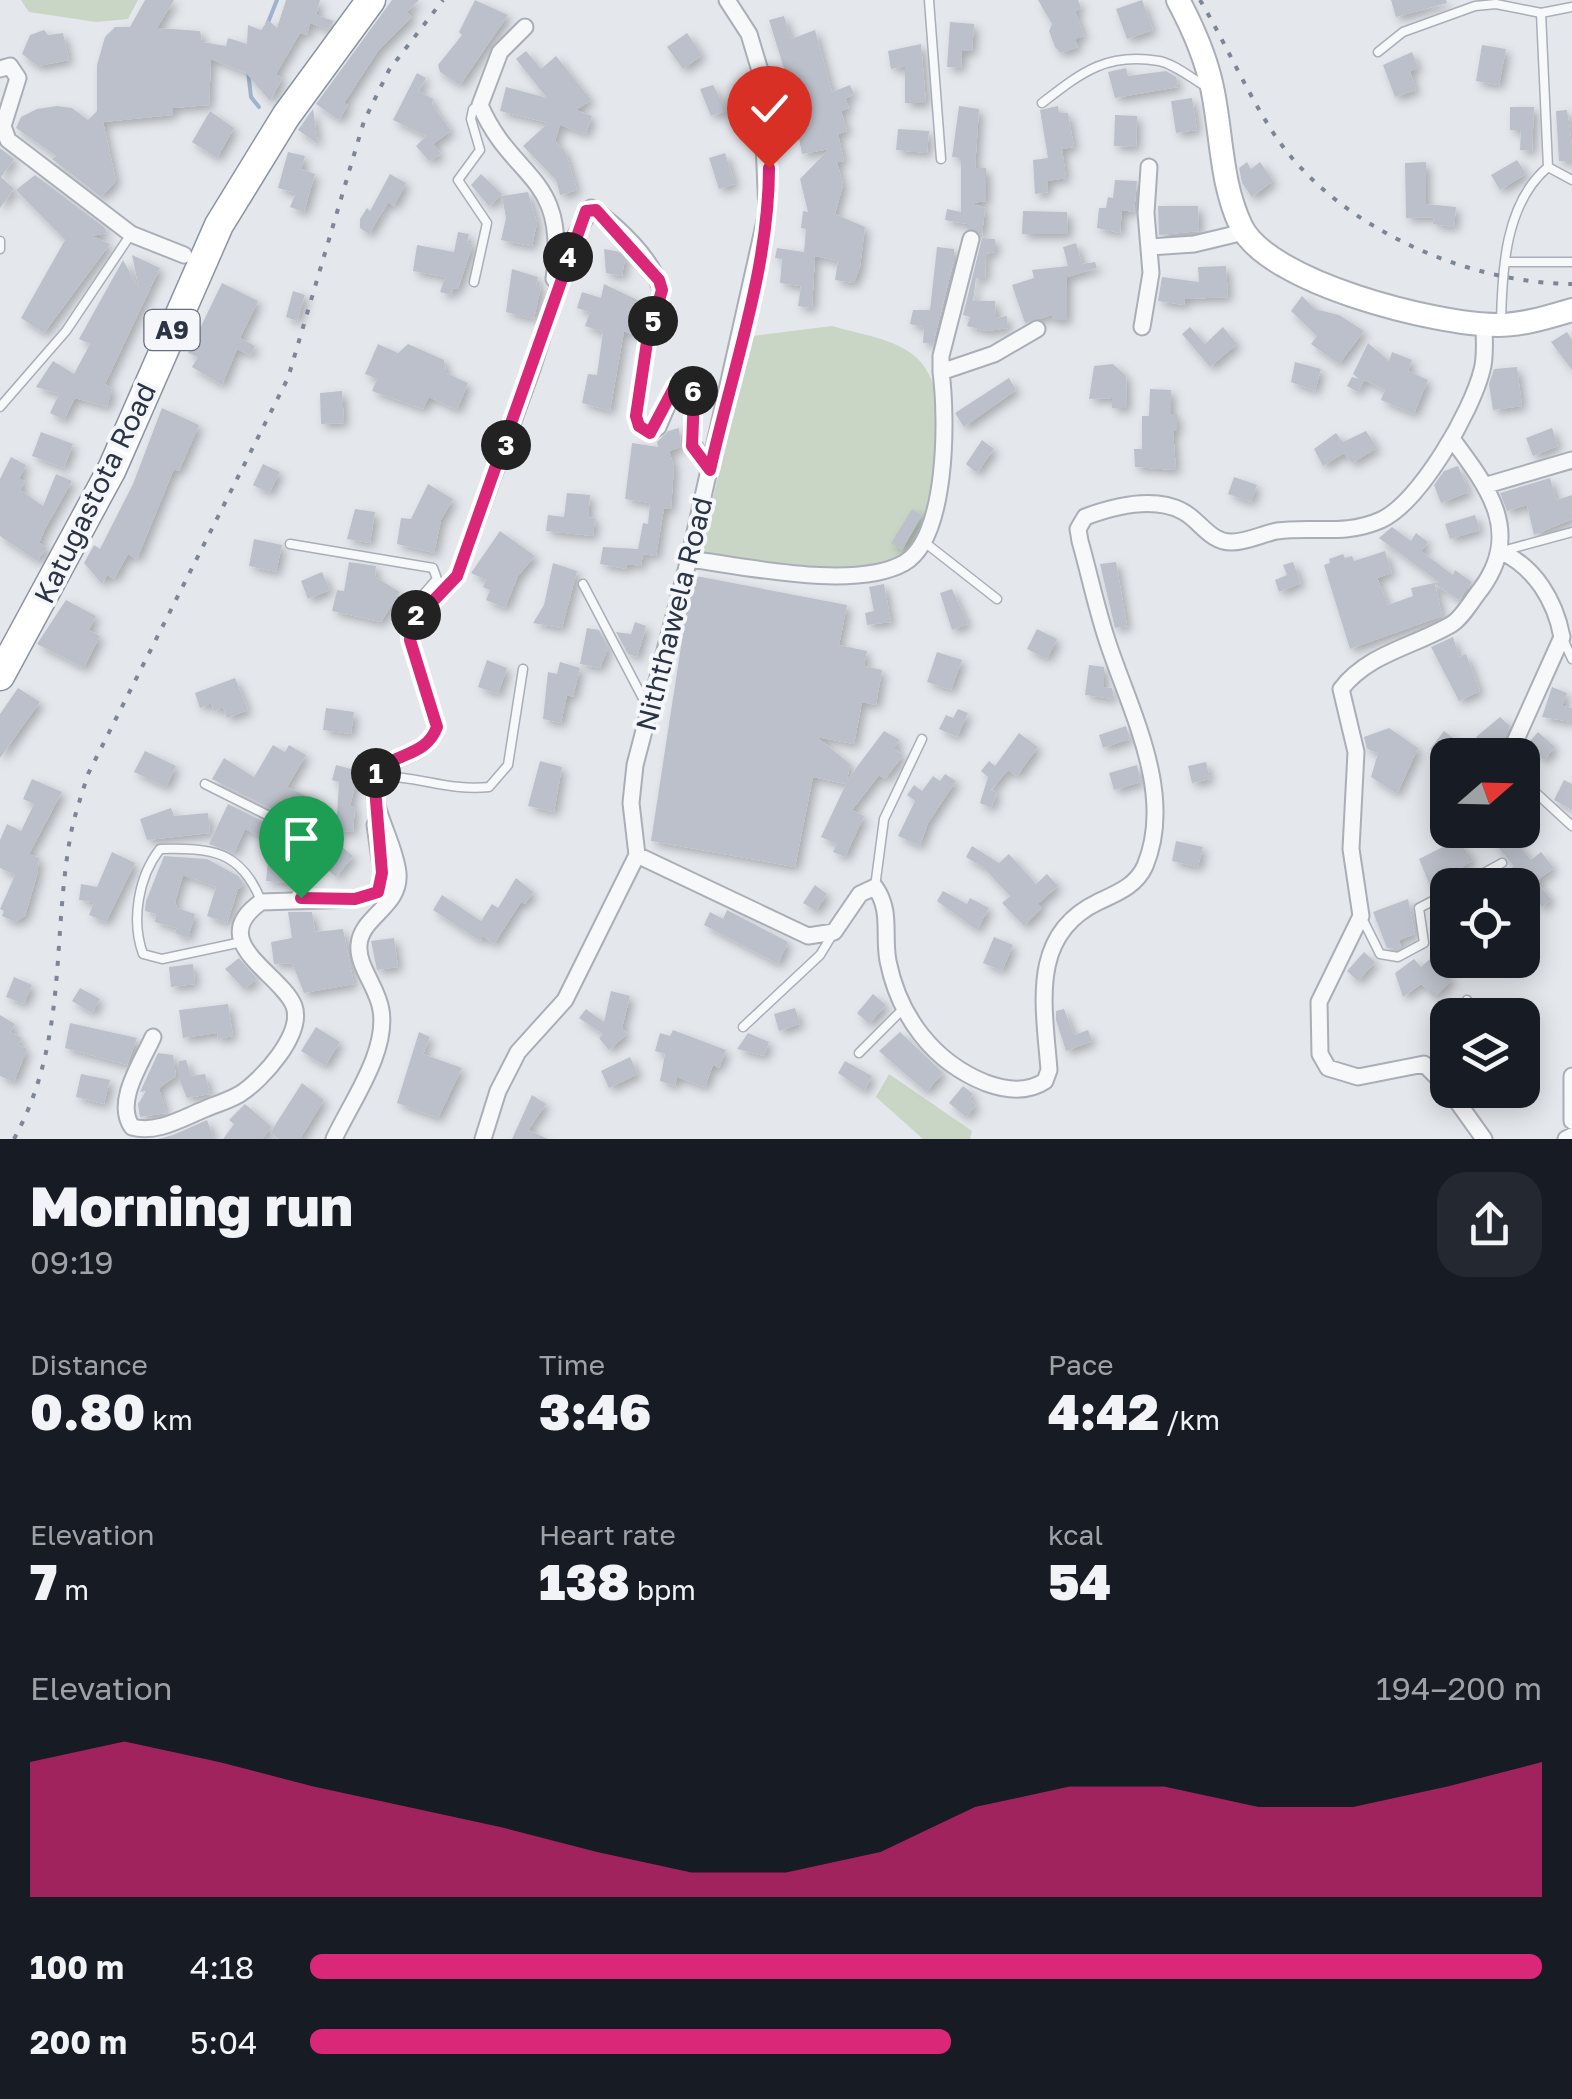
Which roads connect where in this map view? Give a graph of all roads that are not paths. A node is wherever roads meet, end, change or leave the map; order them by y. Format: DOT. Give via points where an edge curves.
graph roads {
  1 [pos="727,0"];
  2 [pos="929,0"];
  3 [pos="1178,0"];
  4 [pos="361,2"];
  5 [pos="1496,2"];
  6 [pos="1572,7"];
  7 [pos="1541,13"];
  8 [pos="524,26"];
  9 [pos="1378,52"];
  10 [pos="0,70"];
  11 [pos="1212,90"];
  12 [pos="1042,102"];
  13 [pos="480,104"];
  14 [pos="941,159"];
  15 [pos="1149,167"];
  16 [pos="1548,167"];
  17 [pos="1572,180"];
  18 [pos="1244,232"];
  19 [pos="131,234"];
  20 [pos="971,239"];
  21 [pos="0,241"];
  22 [pos="1150,247"];
  23 [pos="0,248"];
  24 [pos="184,256"];
  25 [pos="1505,262"];
  26 [pos="1572,262"];
  27 [pos="474,282"];
  28 [pos="1572,310"];
  29 [pos="550,314"];
  30 [pos="1492,325"];
  31 [pos="1142,327"];
  32 [pos="1037,328"];
  33 [pos="942,372"];
  34 [pos="0,407"];
  35 [pos="1452,439"];
  36 [pos="1572,460"];
  37 [pos="710,470"];
  38 [pos="1487,486"];
  39 [pos="1572,532"];
  40 [pos="924,541"];
  41 [pos="290,544"];
  42 [pos="1502,552"];
  43 [pos="689,559"];
  44 [pos="583,584"];
  45 [pos="997,599"];
  46 [pos="414,617"];
  47 [pos="1565,627"];
  48 [pos="0,642"];
  49 [pos="1572,659"];
  50 [pos="523,669"];
  51 [pos="0,676"];
  52 [pos="650,710"];
  53 [pos="1516,738"];
  54 [pos="922,739"];
  55 [pos="374,776"];
  56 [pos="205,784"];
  57 [pos="1540,797"];
  58 [pos="376,807"];
  59 [pos="1572,826"];
  60 [pos="637,856"];
  61 [pos="1502,863"];
  62 [pos="1493,868"];
  63 [pos="875,887"];
  64 [pos="301,898"];
  65 [pos="262,902"];
  66 [pos="1430,902"];
  67 [pos="1361,916"];
  68 [pos="834,932"];
  69 [pos="242,942"];
  70 [pos="903,1009"];
  71 [pos="743,1027"];
  72 [pos="153,1037"];
  73 [pos="858,1053"];
  74 [pos="1430,1067"];
  75 [pos="1572,1076"];
  76 [pos="1462,1108"];
  77 [pos="1572,1121"];
  78 [pos="334,1139"];
  79 [pos="483,1139"];
  80 [pos="1484,1139"];
  1 -- 37 [label="street, Niththawela Road" via="757,54 769,191"];
  2 -- 14 [label="lane"];
  3 -- 11 [label="street"];
  4 -- 24 [label="highway, Katugastota Road / A9" via="254,133"];
  4 -- 51 [label="highway, Katugastota Road / A9" via="219,225 112,469"];
  5 -- 7 [label="lane"];
  5 -- 9 [label="lane" via="1402,32"];
  6 -- 7 [label="lane"];
  7 -- 16 [label="lane"];
  8 -- 13 [label="street" via="500,52"];
  10 -- 19 [label="street" via="10,66 18,78 3,126 8,140"];
  11 -- 12 [label="lane" via="1162,61 1116,62 1092,65"];
  11 -- 18 [label="street" via="1225,176"];
  13 -- 27 [label="lane" via="471,118 480,150 458,180 487,223"];
  13 -- 29 [label="street" via="490,128 529,168 552,209 559,243"];
  15 -- 22 [label="street"];
  16 -- 17 [label="lane"];
  16 -- 25 [label="lane" via="1521,197"];
  18 -- 22 [label="street"];
  18 -- 30 [label="street" via="1266,256 1353,296 1390,309"];
  19 -- 24 [label="street"];
  19 -- 34 [label="lane" via="66,331"];
  20 -- 33 [label="street"];
  21 -- 23 [label="lane"];
  22 -- 31 [label="street"];
  24 -- 48 [label="highway, Katugastota Road / A9" via="77,501"];
  25 -- 26 [label="lane"];
  25 -- 30 [label="lane"];
  28 -- 30 [label="street"];
  29 -- 37 [label="street" via="573,240 591,208 643,258 662,290 642,374 639,426 650,433 675,386 690,384 692,446"];
  29 -- 46 [label="street" via="457,576"];
  30 -- 35 [label="street" via="1482,370"];
  32 -- 33 [label="street" via="994,354"];
  33 -- 40 [label="street" via="940,494"];
  35 -- 38 [label="street"];
  35 -- 70 [label="street" via="1398,510 1340,532 1279,531 1230,543 1181,510 1115,506 1085,518 1080,542 1149,762 1154,818 1146,864 1124,890 1073,914 1052,943 1044,994 1045,1082 1003,1089 969,1076 927,1045"];
  36 -- 38 [label="street"];
  37 -- 43 [label="street, Niththawela Road"];
  38 -- 42 [label="street"];
  39 -- 42 [label="lane"];
  40 -- 43 [label="street" via="904,563 858,574"];
  40 -- 45 [label="lane"];
  41 -- 46 [label="lane" via="433,568 437,580 414,604"];
  42 -- 47 [label="street" via="1537,577"];
  42 -- 67 [label="street" via="1456,622 1358,667 1341,689 1356,752 1351,849"];
  43 -- 52 [label="street, Niththawela Road"];
  44 -- 52 [label="lane"];
  46 -- 55 [label="street" via="410,640 437,727 424,748"];
  47 -- 49 [label="lane"];
  47 -- 53 [label="street"];
  50 -- 55 [label="lane" via="508,765 490,787 455,790 412,776"];
  52 -- 60 [label="street, Niththawela Road" via="631,803"];
  54 -- 63 [label="lane" via="884,819"];
  55 -- 58 [label="street"];
  56 -- 64 [label="lane" via="305,834 310,849"];
  57 -- 59 [label="lane"];
  58 -- 64 [label="street" via="378,892 355,899"];
  58 -- 78 [label="street" via="398,874 390,904 361,935 358,948 381,1010 381,1034"];
  60 -- 68 [label="street" via="808,936"];
  60 -- 79 [label="street" via="565,1000 518,1052"];
  61 -- 62 [label="lane"];
  63 -- 68 [label="street" via="860,894"];
  63 -- 70 [label="street" via="886,902 888,960"];
  64 -- 65 [label="street"];
  65 -- 69 [label="street" via="249,910"];
  65 -- 69 [label="lane" via="241,865 204,848 160,849 148,865 135,930 143,954 162,959"];
  66 -- 67 [label="lane" via="1419,908 1424,943 1398,957 1380,954"];
  67 -- 74 [label="street" via="1319,1002 1320,1054 1340,1075"];
  68 -- 71 [label="lane" via="820,955"];
  69 -- 72 [label="street" via="296,1011 295,1026 262,1077 238,1095 161,1127 132,1127 124,1117 125,1102"];
  70 -- 73 [label="lane"];
  75 -- 77 [label="street"];
  76 -- 80 [label="street"];
}
